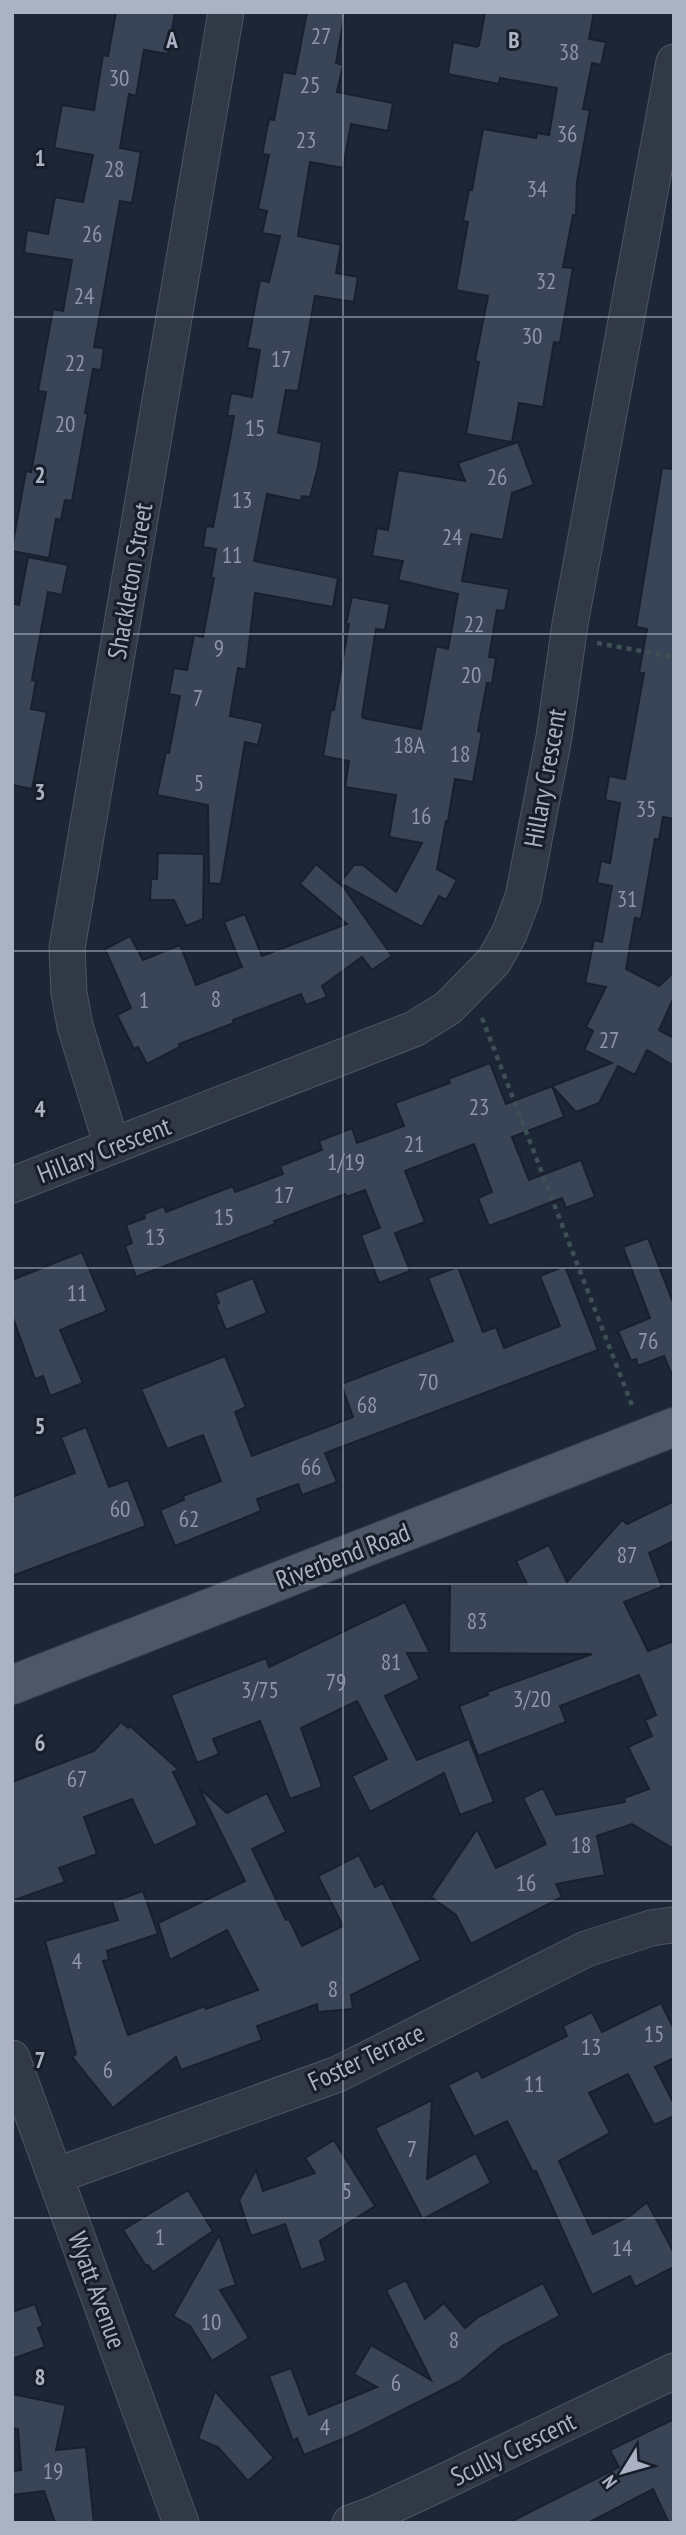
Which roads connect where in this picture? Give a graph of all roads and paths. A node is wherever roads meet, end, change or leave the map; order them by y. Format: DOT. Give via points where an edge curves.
graph roads {
  1 [pos="226,12"];
  2 [pos="674,62"];
  3 [pos="569,638"];
  4 [pos="674,657"];
  5 [pos="470,987"];
  6 [pos="112,1146"];
  7 [pos="12,1185"];
  8 [pos="659,1433"];
  9 [pos="12,1685"];
  10 [pos="672,1925"];
  11 [pos="12,2058"];
  12 [pos="55,2176"];
  13 [pos="674,2371"];
  14 [pos="181,2523"];
  15 [pos="351,2523"];
  1 -- 6 [label="street, Shackleton Street" via="67,947 75,1027"];
  2 -- 3 [label="street, Hillary Crescent"];
  3 -- 4 [label="path"];
  3 -- 5 [label="street, Hillary Crescent" via="523,897 494,961"];
  5 -- 6 [label="street, Hillary Crescent" via="448,1008 414,1029"];
  5 -- 8 [label="path"];
  6 -- 7 [label="street, Hillary Crescent"];
  8 -- 9 [label="main road, Riverbend Road"];
  10 -- 12 [label="street, Foster Terrace" via="586,1949 338,2074"];
  11 -- 12 [label="street, Wyatt Avenue"];
  12 -- 14 [label="street, Wyatt Avenue"];
  13 -- 15 [label="street, Scully Crescent"];
}
